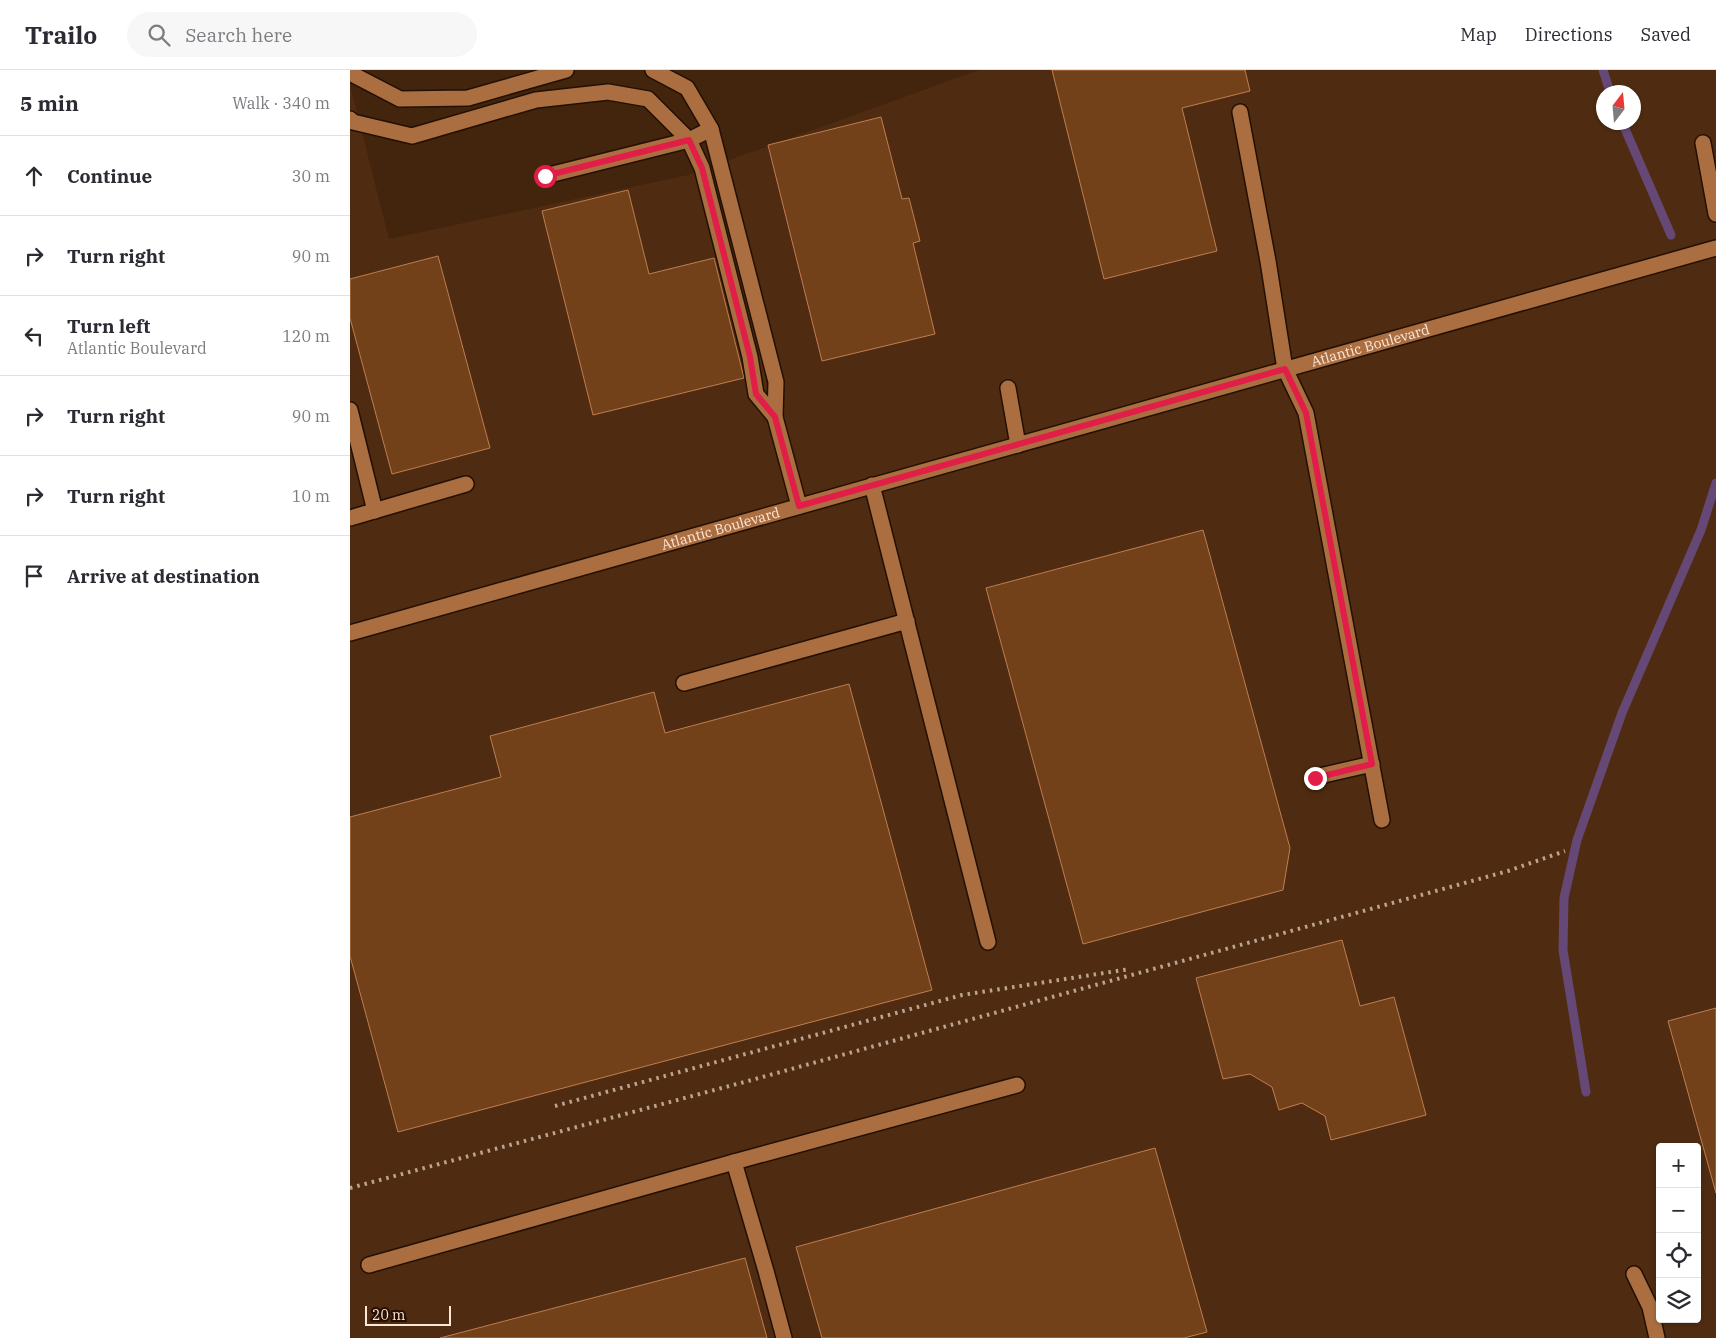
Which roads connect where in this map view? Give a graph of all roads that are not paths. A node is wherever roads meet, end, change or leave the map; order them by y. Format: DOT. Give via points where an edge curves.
graph roads {
  1 [pos="566,70"];
  2 [pos="653,70"];
  3 [pos="350,73"];
  4 [pos="1240,112"];
  5 [pos="350,119"];
  6 [pos="712,129"];
  7 [pos="689,140"];
  8 [pos="1702,143"];
  9 [pos="545,176"];
  10 [pos="1716,214"];
  11 [pos="1715,253"];
  12 [pos="1285,369"];
  13 [pos="1008,388"];
  14 [pos="350,410"];
  15 [pos="775,417"];
  16 [pos="1018,444"];
  17 [pos="466,484"];
  18 [pos="872,486"];
  19 [pos="799,506"];
  20 [pos="375,511"];
  21 [pos="350,518"];
  22 [pos="907,621"];
  23 [pos="350,633"];
  24 [pos="684,683"];
  25 [pos="1372,764"];
  26 [pos="1315,778"];
  27 [pos="1382,820"];
  28 [pos="988,942"];
  29 [pos="1017,1085"];
  30 [pos="734,1162"];
  31 [pos="369,1264"];
  32 [pos="1634,1274"];
  33 [pos="784,1338"];
  34 [pos="1657,1338"];
  1 -- 3 [label="street" via="468,98 410,99 400,99"];
  2 -- 6 [label="street" via="687,88"];
  4 -- 12 [label="street"];
  5 -- 7 [label="street" via="412,136 536,100 608,92 648,98"];
  6 -- 7 [label="street"];
  6 -- 15 [label="street" via="776,382"];
  7 -- 9 [label="street"];
  7 -- 15 [label="street" via="702,168 750,357 756,394"];
  8 -- 10 [label="street"];
  11 -- 12 [label="street, Atlantic Boulevard" via="1697,253"];
  12 -- 16 [label="street, Atlantic Boulevard"];
  12 -- 25 [label="street" via="1306,413"];
  13 -- 16 [label="street"];
  14 -- 20 [label="street"];
  15 -- 19 [label="street"];
  16 -- 18 [label="street, Atlantic Boulevard"];
  17 -- 20 [label="street"];
  18 -- 19 [label="street, Atlantic Boulevard"];
  18 -- 22 [label="street"];
  19 -- 23 [label="street, Atlantic Boulevard"];
  20 -- 21 [label="street"];
  22 -- 24 [label="street"];
  22 -- 28 [label="street"];
  25 -- 26 [label="street"];
  25 -- 27 [label="street"];
  29 -- 30 [label="street"];
  30 -- 31 [label="street"];
  30 -- 33 [label="street"];
  32 -- 34 [label="street" via="1650,1308"];
}
